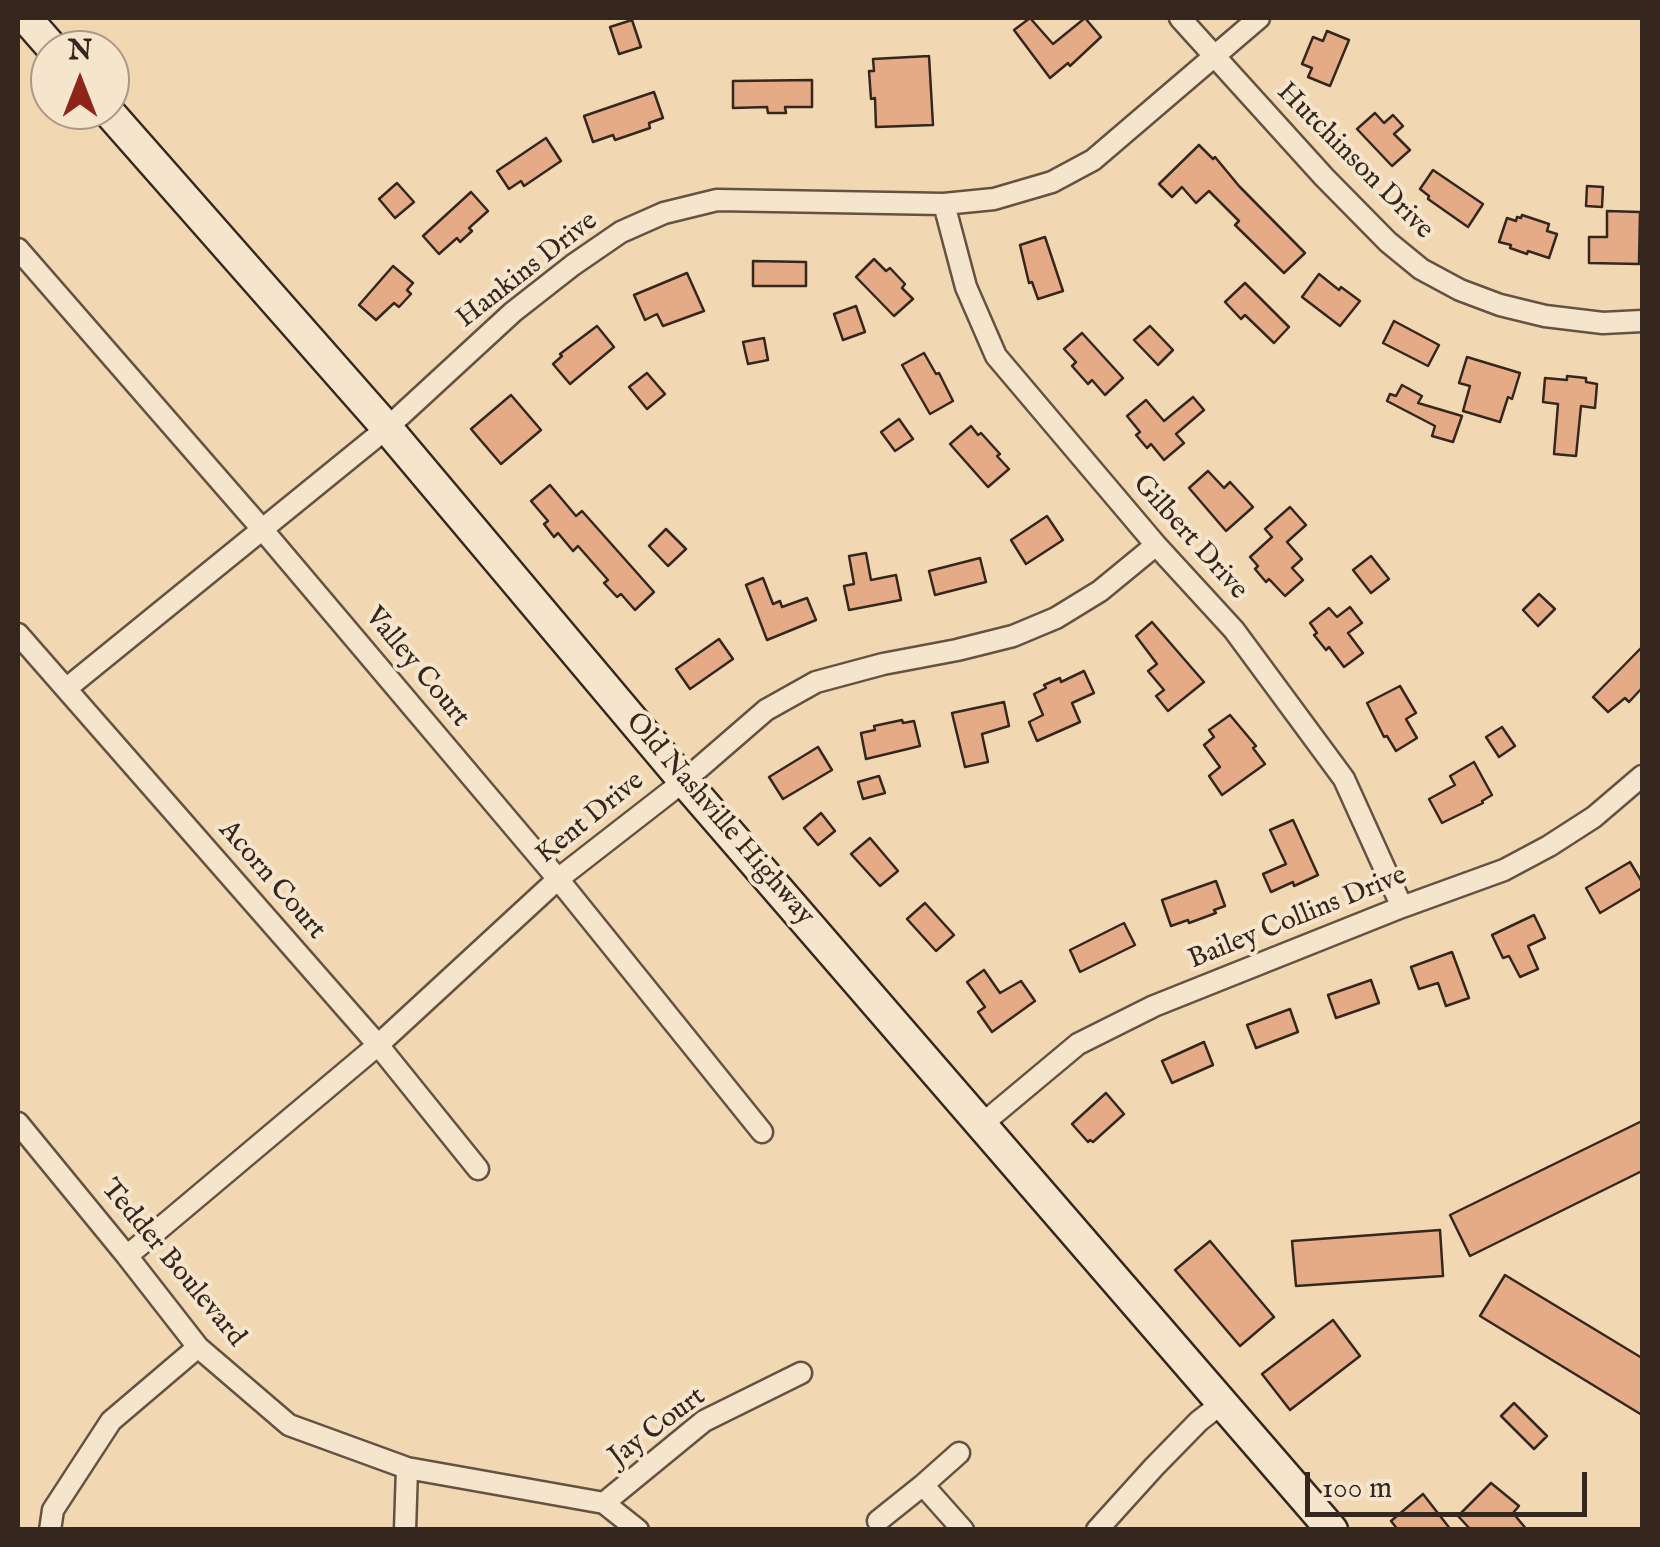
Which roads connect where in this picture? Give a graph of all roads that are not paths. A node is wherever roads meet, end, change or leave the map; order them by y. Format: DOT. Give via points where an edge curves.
graph roads {
  1 [pos="1180,18"];
  2 [pos="1260,18"];
  3 [pos="1214,56"];
  4 [pos="125,130"];
  5 [pos="944,204"];
  6 [pos="18,249"];
  7 [pos="1642,321"];
  8 [pos="387,428"];
  9 [pos="262,529"];
  10 [pos="1156,545"];
  11 [pos="18,634"];
  12 [pos="66,688"];
  13 [pos="1642,776"];
  14 [pos="684,780"];
  15 [pos="558,879"];
  16 [pos="1402,907"];
  17 [pos="378,1045"];
  18 [pos="18,1123"];
  19 [pos="981,1126"];
  20 [pos="762,1132"];
  21 [pos="478,1169"];
  22 [pos="128,1256"];
  23 [pos="198,1346"];
  24 [pos="801,1373"];
  25 [pos="1222,1403"];
  26 [pos="959,1454"];
  27 [pos="408,1468"];
  28 [pos="923,1486"];
  29 [pos="604,1503"];
  30 [pos="878,1521"];
  31 [pos="50,1530"];
  32 [pos="406,1530"];
  33 [pos="638,1530"];
  34 [pos="962,1530"];
  35 [pos="1096,1530"];
  36 [pos="1332,1530"];
  1 -- 3 [label="street, Hutchinson Drive"];
  2 -- 3 [label="street, Hankins Drive"];
  3 -- 5 [label="street, Hankins Drive" via="1093,160 1052,182"];
  3 -- 7 [label="street, Hutchinson Drive" via="1324,177 1421,269 1473,295 1545,316"];
  4 -- 8 [label="main road, Old Nashville Highway"];
  5 -- 8 [label="street, Hankins Drive" via="717,200 664,213 572,265"];
  5 -- 10 [label="street, Gilbert Drive" via="966,287 996,356"];
  6 -- 9 [label="street, Valley Court"];
  8 -- 9 [label="street, Hankins Drive"];
  8 -- 14 [label="main road, Old Nashville Highway"];
  9 -- 12 [label="street, Hankins Drive"];
  9 -- 15 [label="street, Valley Court"];
  10 -- 14 [label="street, Kent Drive" via="1100,591 1013,636 816,682 766,710"];
  10 -- 16 [label="street, Gilbert Drive" via="1234,630 1344,779"];
  11 -- 12 [label="street, Acorn Court"];
  12 -- 17 [label="street, Acorn Court"];
  13 -- 16 [label="street, Bailey Collins Drive" via="1550,846"];
  14 -- 15 [label="street, Kent Drive"];
  14 -- 19 [label="main road, Old Nashville Highway"];
  15 -- 17 [label="street, Kent Drive"];
  15 -- 20 [label="street, Valley Court"];
  16 -- 19 [label="street, Bailey Collins Drive" via="1154,1006 1078,1044"];
  17 -- 21 [label="street, Acorn Court"];
  17 -- 22 [label="street, Kent Drive"];
  18 -- 22 [label="street, Tedder Boulevard"];
  19 -- 25 [label="main road, Old Nashville Highway"];
  22 -- 23 [label="street, Tedder Boulevard"];
  23 -- 27 [label="street, Tedder Boulevard" via="289,1425"];
  23 -- 31 [label="street" via="111,1421 53,1510"];
  24 -- 29 [label="street, Jay Court" via="704,1421"];
  25 -- 35 [label="street"];
  25 -- 36 [label="main road, Old Nashville Highway"];
  26 -- 28 [label="street"];
  27 -- 29 [label="street, Tedder Boulevard"];
  27 -- 32 [label="street"];
  28 -- 30 [label="street"];
  28 -- 34 [label="street"];
  29 -- 33 [label="street, Tedder Boulevard"];
}
